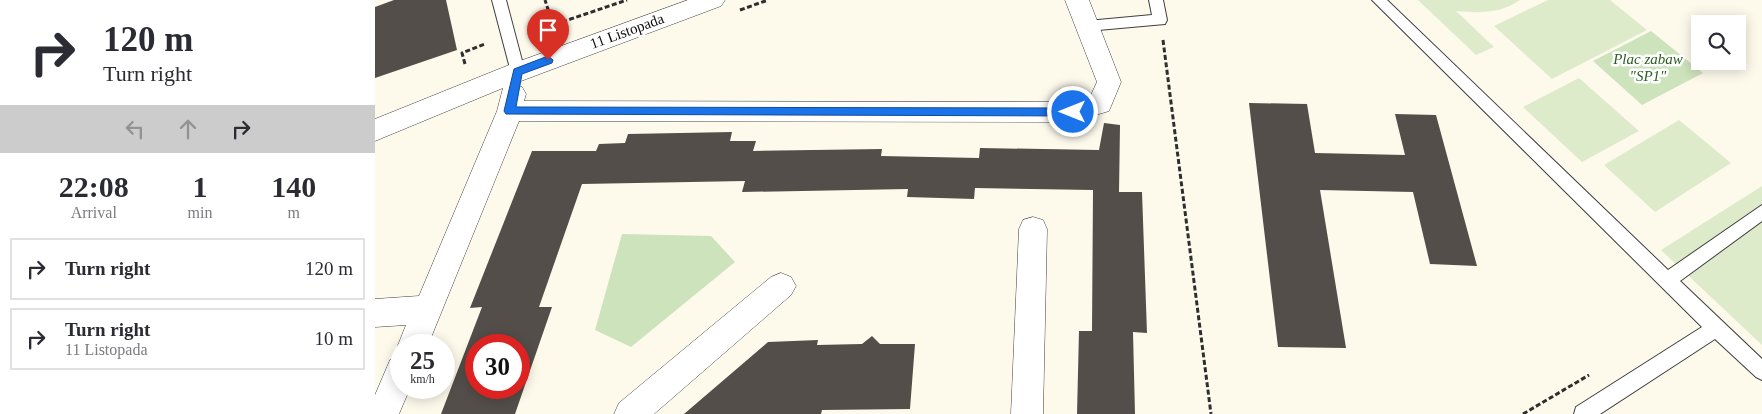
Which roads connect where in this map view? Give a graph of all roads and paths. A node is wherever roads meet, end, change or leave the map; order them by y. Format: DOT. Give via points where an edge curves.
graph roads {
  1 [pos="499,0"];
  2 [pos="713,0"];
  3 [pos="1077,0"];
  4 [pos="1156,0"];
  5 [pos="1379,0"];
  6 [pos="1160,20"];
  7 [pos="1087,26"];
  8 [pos="518,72"];
  9 [pos="509,111"];
  10 [pos="375,130"];
  11 [pos="1762,212"];
  12 [pos="1033,229"];
  13 [pos="1667,281"];
  14 [pos="781,286"];
  15 [pos="428,308"];
  16 [pos="375,313"];
  17 [pos="1716,328"];
  18 [pos="417,334"];
  19 [pos="1762,371"];
  20 [pos="1591,374"];
  21 [pos="390,397"];
  22 [pos="383,414"];
  23 [pos="630,414"];
  24 [pos="1027,414"];
  25 [pos="1211,414"];
  26 [pos="1523,414"];
  27 [pos="1583,414"];
  1 -- 8 [label="lane"];
  2 -- 8 [label="street, 11 Listopada"];
  3 -- 7 [label="street"];
  4 -- 6 [label="lane"];
  5 -- 13 [label="lane"];
  6 -- 7 [label="lane"];
  6 -- 25 [label="path"];
  7 -- 9 [label="street" via="1109,82 1100,104 1073,112"];
  8 -- 9 [label="street"];
  8 -- 10 [label="street, 11 Listopada"];
  9 -- 15 [label="street"];
  11 -- 13 [label="lane"];
  12 -- 24 [label="street"];
  13 -- 17 [label="lane"];
  14 -- 23 [label="street"];
  15 -- 16 [label="street"];
  15 -- 18 [label="street"];
  17 -- 19 [label="lane"];
  17 -- 27 [label="lane"];
  20 -- 26 [label="path"];
  21 -- 22 [label="street"];
}
